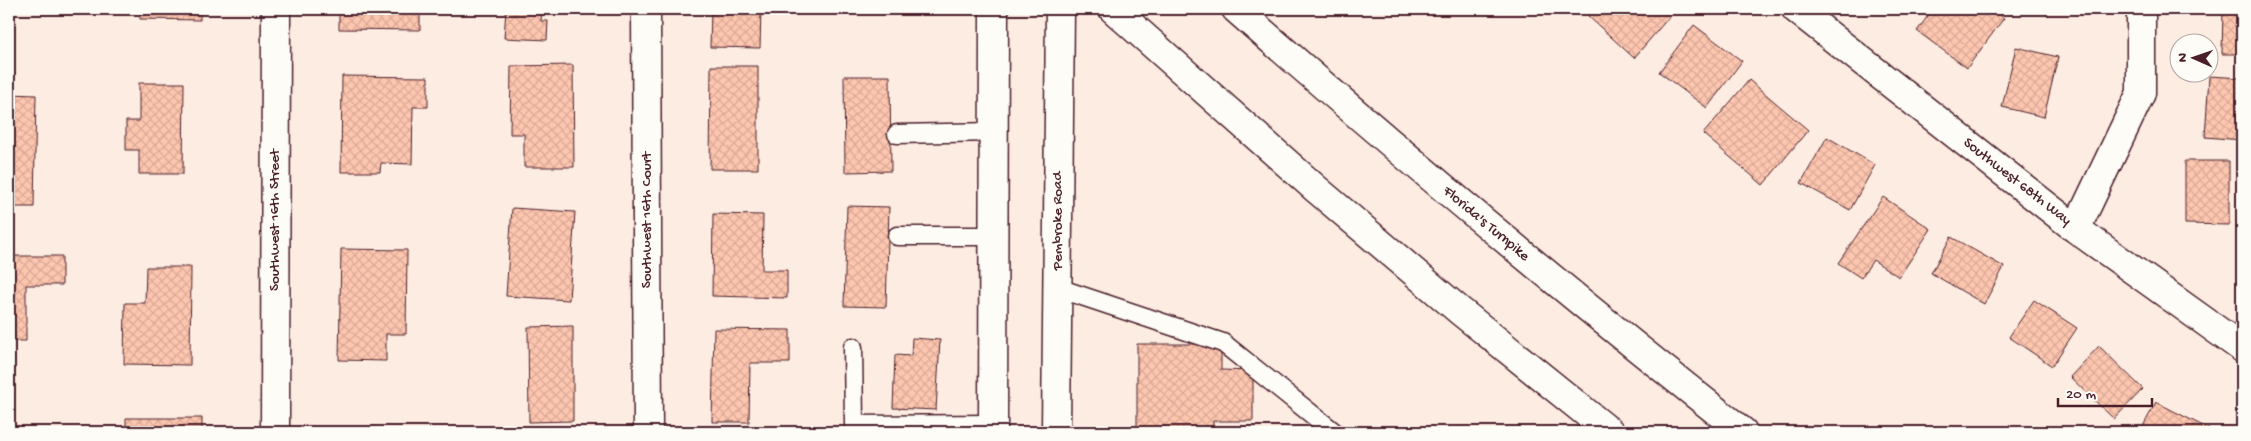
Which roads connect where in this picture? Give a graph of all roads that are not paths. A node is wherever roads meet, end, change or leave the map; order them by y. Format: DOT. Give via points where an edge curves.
graph roads {
  1 [pos="276,9"];
  2 [pos="646,9"];
  3 [pos="994,9"];
  4 [pos="1060,9"];
  5 [pos="1113,9"];
  6 [pos="1236,9"];
  7 [pos="1796,9"];
  8 [pos="2141,9"];
  9 [pos="994,132"];
  10 [pos="897,134"];
  11 [pos="2076,229"];
  12 [pos="898,236"];
  13 [pos="994,236"];
  14 [pos="1058,288"];
  15 [pos="853,347"];
  16 [pos="2242,348"];
  17 [pos="993,428"];
  18 [pos="275,432"];
  19 [pos="648,432"];
  20 [pos="1056,432"];
  21 [pos="1334,432"];
  22 [pos="1610,432"];
  23 [pos="1743,432"];
  1 -- 18 [label="main road, Southwest 16th Street"];
  2 -- 19 [label="main road, Southwest 16th Court"];
  3 -- 9 [label="main road"];
  4 -- 14 [label="main road, Pembroke Road"];
  5 -- 22 [label="main road" via="1460,311"];
  6 -- 23 [label="main road, Florida's Turnpike" via="1523,256"];
  7 -- 11 [label="main road, Southwest 68th Way"];
  8 -- 11 [label="main road" via="2141,93"];
  9 -- 10 [label="lane"];
  9 -- 13 [label="main road"];
  11 -- 16 [label="main road, Southwest 68th Way"];
  12 -- 13 [label="lane"];
  13 -- 17 [label="main road"];
  14 -- 20 [label="main road, Pembroke Road"];
  14 -- 21 [label="lane" via="1223,343"];
  15 -- 17 [label="lane" via="854,425"];
}
